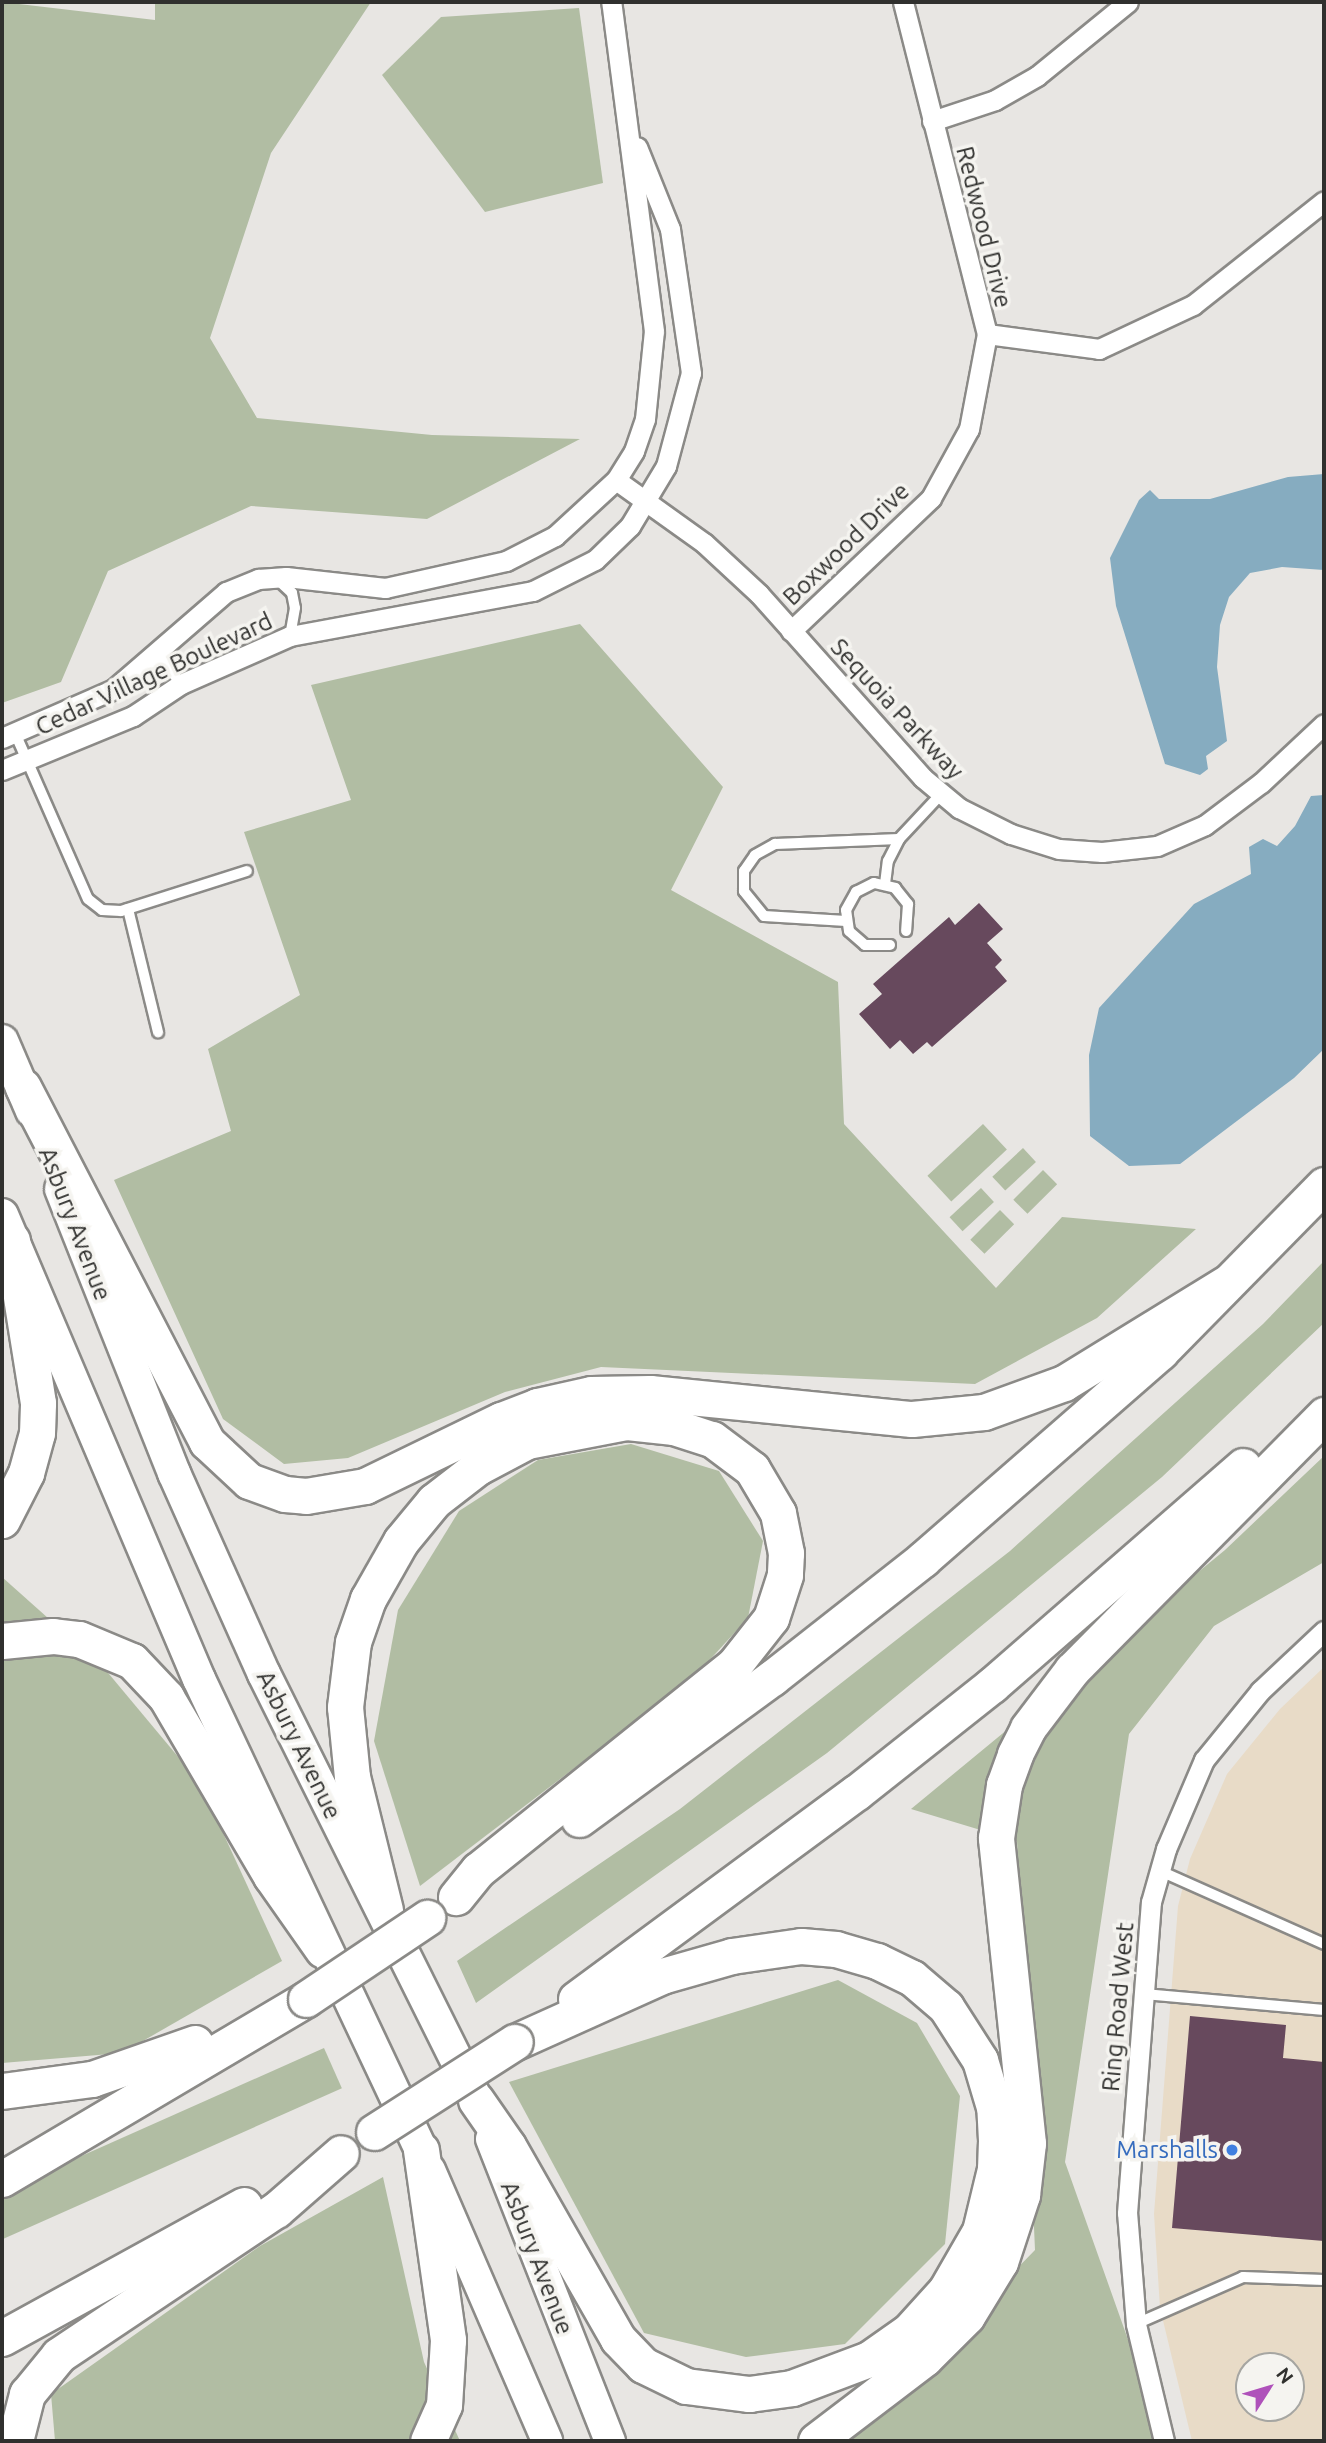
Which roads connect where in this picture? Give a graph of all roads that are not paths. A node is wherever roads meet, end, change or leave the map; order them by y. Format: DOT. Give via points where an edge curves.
graph roads {
  1 [pos="611,2"];
  2 [pos="903,2"];
  3 [pos="1128,2"];
  4 [pos="626,120"];
  5 [pos="932,121"];
  6 [pos="1324,201"];
  7 [pos="986,334"];
  8 [pos="616,480"];
  9 [pos="645,500"];
  10 [pos="276,578"];
  11 [pos="790,631"];
  12 [pos="290,636"];
  13 [pos="157,653"];
  14 [pos="181,684"];
  15 [pos="1324,724"];
  16 [pos="8,736"];
  17 [pos="27,761"];
  18 [pos="2,770"];
  19 [pos="942,793"];
  20 [pos="899,839"];
  21 [pos="247,871"];
  22 [pos="885,884"];
  23 [pos="128,909"];
  24 [pos="846,921"];
  25 [pos="906,932"];
  26 [pos="890,945"];
  27 [pos="158,1032"];
  28 [pos="2,1041"];
  29 [pos="23,1087"];
  30 [pos="1324,1185"];
  31 [pos="7,1228"];
  32 [pos="1225,1284"];
  33 [pos="1324,1393"];
  34 [pos="1324,1415"];
  35 [pos="2,1521"];
  36 [pos="1324,1631"];
  37 [pos="2,1641"];
  38 [pos="1158,1870"];
  39 [pos="456,1897"];
  40 [pos="385,1910"];
  41 [pos="1324,1944"];
  42 [pos="323,1950"];
  43 [pos="1144,1994"];
  44 [pos="1324,2010"];
  45 [pos="274,2015"];
  46 [pos="522,2038"];
  47 [pos="2,2091"];
  48 [pos="476,2100"];
  49 [pos="421,2150"];
  50 [pos="341,2152"];
  51 [pos="2,2179"];
  52 [pos="1324,2280"];
  53 [pos="1136,2324"];
  54 [pos="2,2338"];
  55 [pos="15,2441"];
  56 [pos="428,2441"];
  57 [pos="547,2441"];
  58 [pos="610,2441"];
  59 [pos="816,2441"];
  60 [pos="1164,2441"];
  1 -- 4 [label="street, Cedar Village Boulevard"];
  2 -- 5 [label="street, Redwood Drive"];
  3 -- 5 [label="street" via="1037,76 995,100"];
  4 -- 8 [label="street, Cedar Village Boulevard" via="654,331 645,419 634,451"];
  4 -- 9 [label="street, Cedar Village Boulevard" via="670,229 691,373 666,466"];
  5 -- 7 [label="street, Redwood Drive"];
  6 -- 7 [label="street, Redwood Drive" via="1193,305 1100,349"];
  7 -- 11 [label="street, Boxwood Drive" via="969,429 930,498"];
  8 -- 9 [label="street, Sequoia Parkway"];
  8 -- 10 [label="street, Cedar Village Boulevard" via="555,536 506,562 385,587"];
  9 -- 11 [label="street, Sequoia Parkway" via="704,543"];
  9 -- 12 [label="street, Cedar Village Boulevard" via="630,526 595,561 533,591"];
  10 -- 12 [label="lane" via="292,593 295,608"];
  10 -- 13 [label="street, Cedar Village Boulevard" via="258,579 226,593"];
  11 -- 19 [label="street, Sequoia Parkway"];
  12 -- 14 [label="street, Cedar Village Boulevard"];
  13 -- 14 [label="lane"];
  13 -- 16 [label="street, Cedar Village Boulevard" via="114,689"];
  14 -- 17 [label="street, Cedar Village Boulevard" via="133,716"];
  15 -- 19 [label="street, Sequoia Parkway" via="1261,783 1205,825 1157,846 1102,852 1059,849 1010,834 960,808"];
  16 -- 17 [label="lane"];
  17 -- 18 [label="street, Cedar Village Boulevard"];
  17 -- 23 [label="lane" via="88,899 102,910"];
  19 -- 20 [label="lane"];
  20 -- 22 [label="lane" via="888,861"];
  20 -- 24 [label="lane" via="775,844 755,855 744,871 744,891 764,916"];
  21 -- 23 [label="lane"];
  22 -- 24 [label="lane" via="856,892"];
  22 -- 25 [label="lane" via="895,888 908,904"];
  23 -- 27 [label="lane"];
  24 -- 26 [label="lane" via="849,931 865,945"];
  28 -- 29 [label="highway, Asbury Avenue"];
  29 -- 32 [label="highway" via="207,1442 249,1481 285,1494 306,1496 365,1486 501,1420 590,1394 650,1393 912,1419 984,1412 1064,1383"];
  29 -- 40 [label="highway, Asbury Avenue" via="174,1473 264,1674"];
  30 -- 32 [label="highway"];
  31 -- 35 [label="highway" via="38,1403 37,1433 26,1473"];
  31 -- 42 [label="highway" via="133,1530 294,1877"];
  32 -- 39 [label="highway" via="1160,1352 912,1567 670,1755"];
  33 -- 46 [label="highway" via="992,1685 857,1792"];
  34 -- 59 [label="highway" via="1072,1670 1043,1706 1015,1754 1004,1785 996,1838 1028,2143 1022,2196 1000,2262 967,2316 925,2358"];
  36 -- 38 [label="street, Ring Road West" via="1260,1691 1204,1760"];
  37 -- 42 [label="highway" via="53,1636 79,1639 132,1661 166,1697 271,1876"];
  38 -- 41 [label="lane"];
  38 -- 43 [label="street, Ring Road West"];
  39 -- 40 [label="highway" via="478,1870 734,1665 771,1618 785,1575 778,1513 752,1469 712,1439 674,1427 627,1422 585,1426 527,1441 478,1467 434,1501 401,1541 368,1599 353,1642 345,1707 352,1777"];
  39 -- 45 [label="highway, bridge"];
  40 -- 48 [label="highway, Asbury Avenue"];
  42 -- 49 [label="highway"];
  43 -- 44 [label="lane"];
  43 -- 53 [label="street, Ring Road West" via="1127,2213"];
  45 -- 47 [label="highway" via="92,2080"];
  45 -- 51 [label="highway"];
  46 -- 48 [label="highway" via="662,1976 733,1956 802,1946 836,1949 877,1961 912,1978 946,2007 980,2060 994,2107 996,2140 995,2169 980,2231 946,2290 924,2316 869,2359 792,2388 749,2394 686,2386 643,2365 618,2339 509,2146"];
  46 -- 50 [label="highway, bridge"];
  48 -- 58 [label="main road, Asbury Avenue"];
  49 -- 56 [label="highway" via="448,2340 444,2404"];
  49 -- 57 [label="main road"];
  50 -- 54 [label="highway"];
  50 -- 55 [label="highway" via="276,2210 59,2355 27,2394"];
  52 -- 53 [label="lane" via="1243,2277"];
  53 -- 60 [label="street, Ring Road West"];
}
